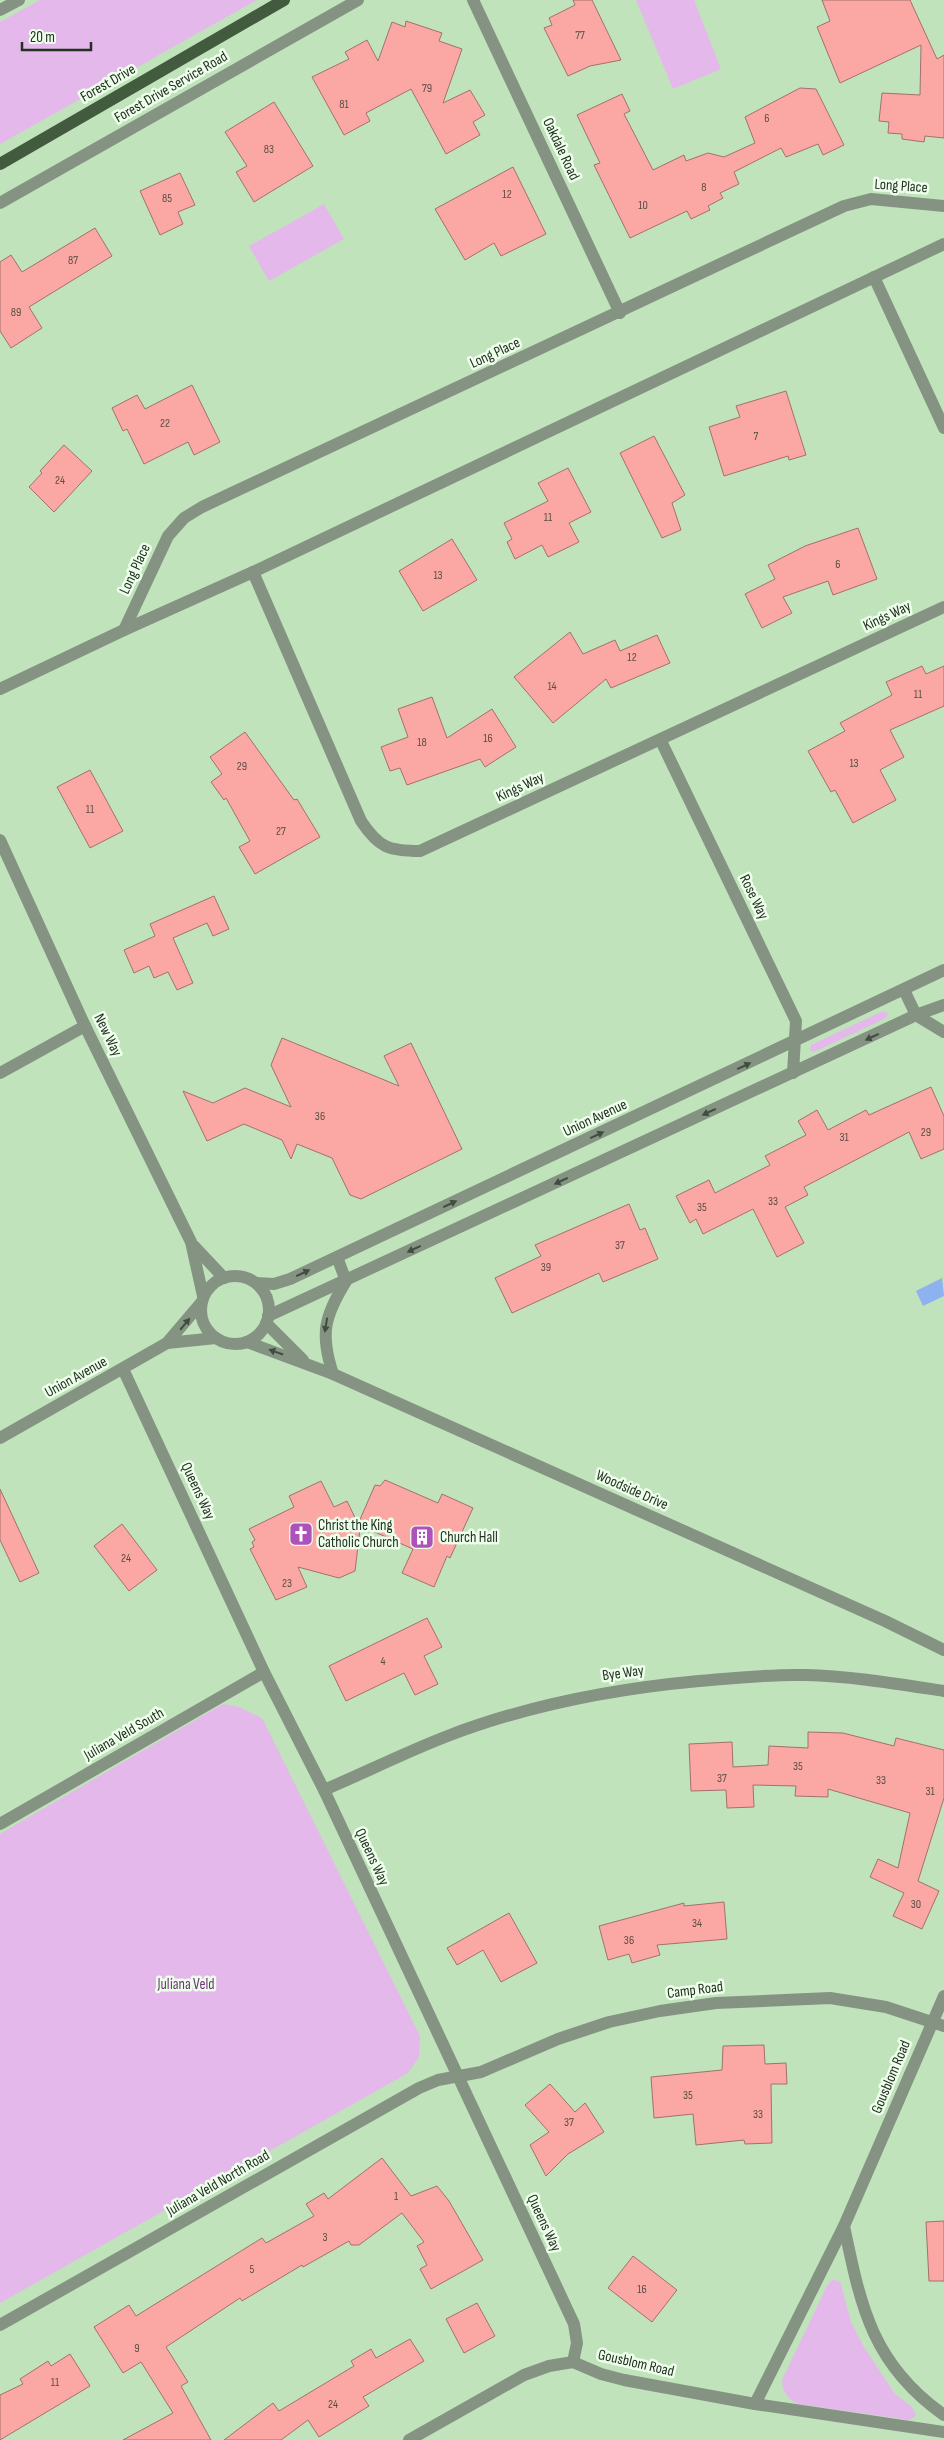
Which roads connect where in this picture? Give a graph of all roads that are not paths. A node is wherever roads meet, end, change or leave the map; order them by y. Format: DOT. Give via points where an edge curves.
graph roads {
  1 [pos="19,0"];
  2 [pos="284,0"];
  3 [pos="358,0"];
  4 [pos="473,0"];
  5 [pos="0,10"];
  6 [pos="0,164"];
  7 [pos="0,203"];
  8 [pos="944,206"];
  9 [pos="944,244"];
  10 [pos="874,277"];
  11 [pos="620,312"];
  12 [pos="944,428"];
  13 [pos="253,572"];
  14 [pos="944,607"];
  15 [pos="124,630"];
  16 [pos="0,689"];
  17 [pos="661,741"];
  18 [pos="0,840"];
  19 [pos="944,970"];
  20 [pos="904,990"];
  21 [pos="944,1005"];
  22 [pos="916,1016"];
  23 [pos="85,1026"];
  24 [pos="944,1032"];
  25 [pos="795,1042"];
  26 [pos="0,1072"];
  27 [pos="793,1073"];
  28 [pos="190,1242"];
  29 [pos="337,1257"];
  30 [pos="224,1278"];
  31 [pos="346,1282"];
  32 [pos="256,1283"];
  33 [pos="202,1300"];
  34 [pos="267,1320"];
  35 [pos="216,1338"];
  36 [pos="247,1342"];
  37 [pos="167,1343"];
  38 [pos="305,1362"];
  39 [pos="122,1370"];
  40 [pos="333,1374"];
  41 [pos="0,1438"];
  42 [pos="944,1650"];
  43 [pos="264,1672"];
  44 [pos="944,1691"];
  45 [pos="324,1790"];
  46 [pos="0,1824"];
  47 [pos="944,1996"];
  48 [pos="938,2024"];
  49 [pos="456,2077"];
  50 [pos="844,2226"];
  51 [pos="0,2326"];
  52 [pos="573,2362"];
  53 [pos="755,2404"];
  54 [pos="944,2415"];
  55 [pos="944,2432"];
  56 [pos="409,2440"];
  1 -- 5 [label="street"];
  2 -- 6 [label="main road, Forest Drive"];
  3 -- 7 [label="street, Forest Drive Service Road"];
  4 -- 11 [label="street, Oakdale Road"];
  8 -- 11 [label="street, Long Place" via="871,198 844,206"];
  9 -- 10 [label="street"];
  10 -- 12 [label="street"];
  10 -- 13 [label="street"];
  11 -- 15 [label="street, Long Place" via="184,518 168,536"];
  13 -- 15 [label="street"];
  13 -- 17 [label="street, Kings Way" via="361,822 374,840 394,851 420,851"];
  14 -- 17 [label="street, Kings Way"];
  15 -- 16 [label="street"];
  17 -- 25 [label="street, Rose Way" via="796,1021"];
  18 -- 23 [label="street, New Way"];
  19 -- 20 [label="street, Union Avenue"];
  20 -- 22 [label="street"];
  20 -- 25 [label="street, Union Avenue"];
  21 -- 22 [label="street"];
  22 -- 24 [label="street"];
  22 -- 27 [label="street, one-way"];
  23 -- 26 [label="street"];
  23 -- 28 [label="street, New Way"];
  25 -- 27 [label="street, Rose Way"];
  29 -- 25 [label="street, Union Avenue, one-way"];
  27 -- 31 [label="street, one-way"];
  28 -- 30 [label="street, New Way"];
  28 -- 33 [label="street, New Way"];
  29 -- 31 [label="street"];
  32 -- 29 [label="street, Union Avenue, one-way" via="281,1282"];
  30 -- 32 [label="street" via="241,1276"];
  30 -- 33 [label="street" via="212,1285"];
  31 -- 34 [label="street"];
  31 -- 40 [label="street, one-way" via="332,1305 325,1327 327,1355"];
  32 -- 34 [label="street" via="266,1296"];
  33 -- 35 [label="street" via="202,1320"];
  37 -- 33 [label="street, Union Avenue, one-way"];
  34 -- 36 [label="street" via="257,1336"];
  34 -- 38 [label="street, Woodside Drive"];
  35 -- 36 [label="street" via="231,1344"];
  35 -- 37 [label="street, Union Avenue"];
  38 -- 36 [label="street, Woodside Drive, one-way"];
  37 -- 39 [label="street, Union Avenue"];
  38 -- 40 [label="street, Woodside Drive"];
  39 -- 41 [label="street, Union Avenue"];
  39 -- 43 [label="street, Queens Way"];
  40 -- 42 [label="street, Woodside Drive"];
  43 -- 45 [label="street, Queens Way"];
  43 -- 46 [label="street, Juliana Veld South"];
  44 -- 45 [label="street, Bye Way" via="805,1675 754,1676 590,1694 445,1737"];
  45 -- 49 [label="street, Queens Way"];
  47 -- 48 [label="street, Gousblom Road"];
  48 -- 49 [label="street, Camp Road" via="886,2007 830,1998 716,2003 609,2022 480,2072"];
  48 -- 50 [label="street, Gousblom Road"];
  49 -- 51 [label="street, Juliana Veld North Road" via="419,2088"];
  49 -- 52 [label="street, Queens Way" via="574,2324 577,2343"];
  50 -- 53 [label="street, Gousblom Road"];
  50 -- 54 [label="street" via="858,2293 874,2339 902,2378"];
  52 -- 53 [label="street, Gousblom Road" via="624,2380"];
  52 -- 56 [label="street" via="524,2374"];
  53 -- 55 [label="street, Gousblom Road"];
}
